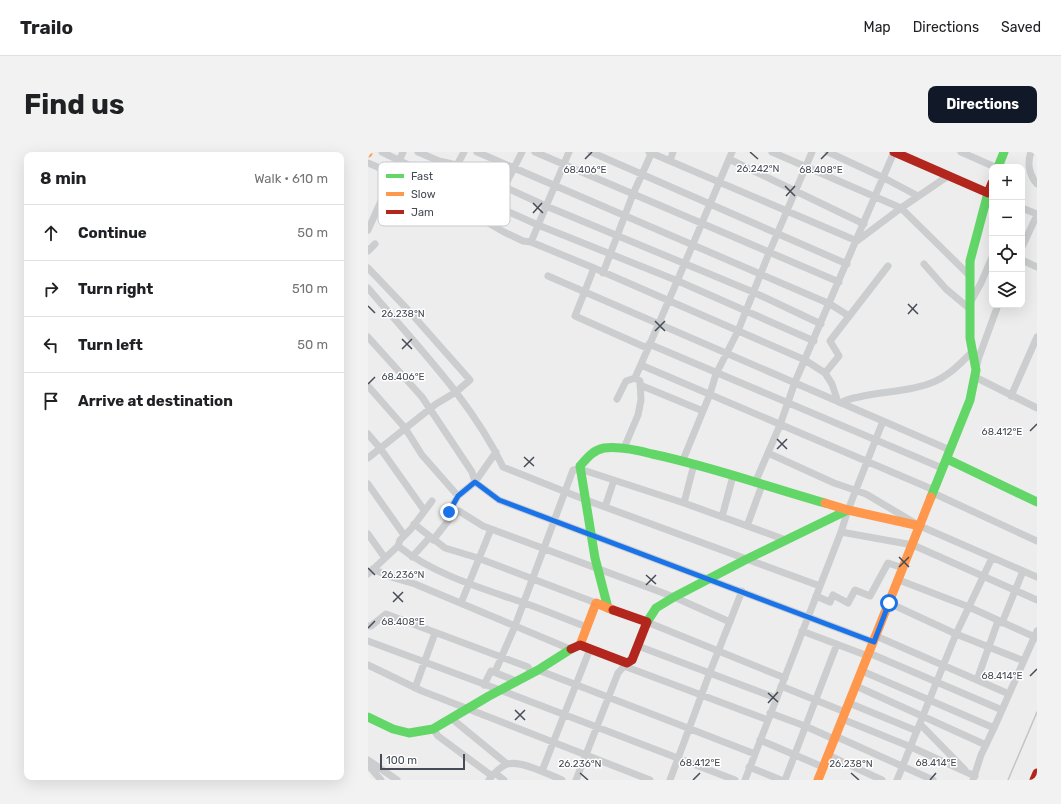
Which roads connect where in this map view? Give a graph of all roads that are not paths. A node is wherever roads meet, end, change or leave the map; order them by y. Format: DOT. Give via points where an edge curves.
graph roads {
  1 [pos="382,152"];
  2 [pos="403,152"];
  3 [pos="418,152"];
  4 [pos="464,152"];
  5 [pos="477,152"];
  6 [pos="522,152"];
  7 [pos="535,152"];
  8 [pos="569,152"];
  9 [pos="591,152"];
  10 [pos="651,152"];
  11 [pos="673,152"];
  12 [pos="732,152"];
  13 [pos="772,152"];
  14 [pos="812,152"];
  15 [pos="828,152"];
  16 [pos="894,152"];
  17 [pos="961,152"];
  18 [pos="1004,152"];
  19 [pos="1031,152"];
  20 [pos="729,159"];
  21 [pos="400,160"];
  22 [pos="670,161"];
  23 [pos="404,162"];
  24 [pos="444,162"];
  25 [pos="459,162"];
  26 [pos="501,162"];
  27 [pos="368,163"];
  28 [pos="990,164"];
  29 [pos="998,164"];
  30 [pos="563,165"];
  31 [pos="510,166"];
  32 [pos="378,167"];
  33 [pos="806,167"];
  34 [pos="515,168"];
  35 [pos="642,175"];
  36 [pos="948,176"];
  37 [pos="510,178"];
  38 [pos="884,178"];
  39 [pos="720,182"];
  40 [pos="1037,184"];
  41 [pos="554,186"];
  42 [pos="510,190"];
  43 [pos="796,190"];
  44 [pos="633,194"];
  45 [pos="989,194"];
  46 [pos="876,196"];
  47 [pos="918,196"];
  48 [pos="989,197"];
  49 [pos="710,204"];
  50 [pos="546,206"];
  51 [pos="378,208"];
  52 [pos="901,208"];
  53 [pos="1025,209"];
  54 [pos="788,210"];
  55 [pos="510,212"];
  56 [pos="1037,215"];
  57 [pos="626,216"];
  58 [pos="702,223"];
  59 [pos="864,224"];
  60 [pos="538,225"];
  61 [pos="494,226"];
  62 [pos="368,230"];
  63 [pos="778,234"];
  64 [pos="618,236"];
  65 [pos="857,241"];
  66 [pos="1025,241"];
  67 [pos="531,242"];
  68 [pos="375,244"];
  69 [pos="693,245"];
  70 [pos="368,251"];
  71 [pos="611,253"];
  72 [pos="769,253"];
  73 [pos="1025,261"];
  74 [pos="685,263"];
  75 [pos="847,264"];
  76 [pos="924,264"];
  77 [pos="989,264"];
  78 [pos="888,266"];
  79 [pos="1037,267"];
  80 [pos="368,268"];
  81 [pos="594,268"];
  82 [pos="603,273"];
  83 [pos="760,275"];
  84 [pos="548,276"];
  85 [pos="970,276"];
  86 [pos="678,281"];
  87 [pos="839,282"];
  88 [pos="368,288"];
  89 [pos="585,292"];
  90 [pos="753,292"];
  91 [pos="669,301"];
  92 [pos="830,304"];
  93 [pos="969,307"];
  94 [pos="997,308"];
  95 [pos="746,310"];
  96 [pos="849,316"];
  97 [pos="658,324"];
  98 [pos="821,324"];
  99 [pos="738,331"];
  100 [pos="368,337"];
  101 [pos="1037,337"];
  102 [pos="814,341"];
  103 [pos="648,346"];
  104 [pos="973,351"];
  105 [pos="726,354"];
  106 [pos="805,360"];
  107 [pos="641,364"];
  108 [pos="825,373"];
  109 [pos="716,374"];
  110 [pos="975,374"];
  111 [pos="635,378"];
  112 [pos="795,382"];
  113 [pos="640,384"];
  114 [pos="368,386"];
  115 [pos="456,392"];
  116 [pos="710,394"];
  117 [pos="1011,396"];
  118 [pos="617,400"];
  119 [pos="840,402"];
  120 [pos="788,404"];
  121 [pos="1037,408"];
  122 [pos="429,409"];
  123 [pos="703,411"];
  124 [pos="883,421"];
  125 [pos="780,425"];
  126 [pos="405,428"];
  127 [pos="368,434"];
  128 [pos="875,440"];
  129 [pos="380,448"];
  130 [pos="624,448"];
  131 [pos="950,450"];
  132 [pos="496,452"];
  133 [pos="768,453"];
  134 [pos="368,458"];
  135 [pos="947,459"];
  136 [pos="683,460"];
  137 [pos="867,462"];
  138 [pos="694,464"];
  139 [pos="942,468"];
  140 [pos="580,469"];
  141 [pos="733,476"];
  142 [pos="614,480"];
  143 [pos="475,482"];
  144 [pos="368,484"];
  145 [pos="758,484"];
  146 [pos="856,491"];
  147 [pos="566,492"];
  148 [pos="933,492"];
  149 [pos="458,496"];
  150 [pos="586,500"];
  151 [pos="432,501"];
  152 [pos="1037,502"];
  153 [pos="684,504"];
  154 [pos="605,507"];
  155 [pos="424,510"];
  156 [pos="848,510"];
  157 [pos="452,516"];
  158 [pos="722,517"];
  159 [pos="555,521"];
  160 [pos="414,524"];
  161 [pos="747,526"];
  162 [pos="920,526"];
  163 [pos="491,529"];
  164 [pos="841,532"];
  165 [pos="368,534"];
  166 [pos="404,535"];
  167 [pos="591,536"];
  168 [pos="431,538"];
  169 [pos="786,540"];
  170 [pos="1037,541"];
  171 [pos="913,545"];
  172 [pos="398,546"];
  173 [pos="544,549"];
  174 [pos="385,558"];
  175 [pos="412,558"];
  176 [pos="478,558"];
  177 [pos="992,558"];
  178 [pos="745,560"];
  179 [pos="903,568"];
  180 [pos="598,569"];
  181 [pos="1023,571"];
  182 [pos="370,572"];
  183 [pos="983,576"];
  184 [pos="1037,577"];
  185 [pos="709,579"];
  186 [pos="532,580"];
  187 [pos="899,580"];
  188 [pos="469,583"];
  189 [pos="820,586"];
  190 [pos="1015,590"];
  191 [pos="742,591"];
  192 [pos="816,596"];
  193 [pos="674,597"];
  194 [pos="1037,600"];
  195 [pos="461,603"];
  196 [pos="524,603"];
  197 [pos="596,603"];
  198 [pos="889,603"];
  199 [pos="968,607"];
  200 [pos="608,608"];
  201 [pos="808,616"];
  202 [pos="647,622"];
  203 [pos="730,622"];
  204 [pos="1000,622"];
  205 [pos="368,626"];
  206 [pos="515,626"];
  207 [pos="588,627"];
  208 [pos="802,631"];
  209 [pos="435,633"];
  210 [pos="956,634"];
  211 [pos="1036,635"];
  212 [pos="875,639"];
  213 [pos="368,641"];
  214 [pos="837,644"];
  215 [pos="580,645"];
  216 [pos="638,646"];
  217 [pos="988,647"];
  218 [pos="570,649"];
  219 [pos="590,649"];
  220 [pos="719,651"];
  221 [pos="868,654"];
  222 [pos="501,658"];
  223 [pos="1024,661"];
  224 [pos="424,662"];
  225 [pos="368,665"];
  226 [pos="625,665"];
  227 [pos="944,665"];
  228 [pos="534,671"];
  229 [pos="862,671"];
  230 [pos="495,672"];
  231 [pos="710,672"];
  232 [pos="785,678"];
  233 [pos="977,680"];
  234 [pos="516,681"];
  235 [pos="937,681"];
  236 [pos="484,684"];
  237 [pos="576,684"];
  238 [pos="781,686"];
  239 [pos="856,686"];
  240 [pos="415,688"];
  241 [pos="500,690"];
  242 [pos="1009,694"];
  243 [pos="701,696"];
  244 [pos="609,697"];
  245 [pos="776,698"];
  246 [pos="816,699"];
  247 [pos="930,699"];
  248 [pos="849,703"];
  249 [pos="467,709"];
  250 [pos="1002,710"];
  251 [pos="564,714"];
  252 [pos="844,715"];
  253 [pos="368,717"];
  254 [pos="769,717"];
  255 [pos="451,718"];
  256 [pos="920,724"];
  257 [pos="805,726"];
  258 [pos="597,727"];
  259 [pos="994,728"];
  260 [pos="433,729"];
  261 [pos="689,729"];
  262 [pos="835,738"];
  263 [pos="760,740"];
  264 [pos="553,743"];
  265 [pos="986,745"];
  266 [pos="910,747"];
  267 [pos="754,754"];
  268 [pos="794,755"];
  269 [pos="828,755"];
  270 [pos="586,756"];
  271 [pos="678,758"];
  272 [pos="368,760"];
  273 [pos="507,764"];
  274 [pos="368,765"];
  275 [pos="903,766"];
  276 [pos="749,767"];
  277 [pos="823,767"];
  278 [pos="542,771"];
  279 [pos="1037,773"];
  280 [pos="492,776"];
  281 [pos="972,776"];
  282 [pos="381,780"];
  283 [pos="397,780"];
  284 [pos="504,780"];
  285 [pos="562,780"];
  286 [pos="576,780"];
  287 [pos="650,780"];
  288 [pos="670,780"];
  289 [pos="735,780"];
  290 [pos="745,780"];
  291 [pos="781,780"];
  292 [pos="785,780"];
  293 [pos="818,780"];
  294 [pos="882,780"];
  295 [pos="898,780"];
  296 [pos="933,780"];
  297 [pos="1034,780"];
  1 -- 21 [label="street"];
  2 -- 21 [label="street"];
  3 -- 24 [label="street"];
  4 -- 25 [label="street"];
  5 -- 26 [label="street"];
  6 -- 34 [label="street"];
  7 -- 30 [label="street"];
  8 -- 30 [label="street"];
  9 -- 35 [label="street"];
  10 -- 22 [label="street"];
  10 -- 35 [label="street"];
  11 -- 22 [label="street"];
  12 -- 20 [label="street"];
  13 -- 33 [label="street"];
  14 -- 33 [label="street"];
  15 -- 38 [label="street"];
  16 -- 36 [label="street"];
  16 -- 38 [label="street"];
  17 -- 28 [label="street"];
  18 -- 29 [label="street"];
  19 -- 40 [label="street" via="1030,174"];
  20 -- 39 [label="street"];
  20 -- 43 [label="street"];
  21 -- 23 [label="street"];
  22 -- 39 [label="street"];
  27 -- 32 [label="street"];
  30 -- 41 [label="street"];
  30 -- 44 [label="street"];
  31 -- 34 [label="street"];
  33 -- 43 [label="street"];
  33 -- 46 [label="street"];
  34 -- 37 [label="street"];
  34 -- 41 [label="street"];
  35 -- 44 [label="street"];
  35 -- 49 [label="street"];
  36 -- 45 [label="street"];
  36 -- 47 [label="street"];
  38 -- 46 [label="street"];
  38 -- 47 [label="street"];
  39 -- 49 [label="street"];
  39 -- 54 [label="street"];
  41 -- 50 [label="street"];
  41 -- 57 [label="street"];
  42 -- 50 [label="street"];
  43 -- 54 [label="street"];
  43 -- 59 [label="street"];
  44 -- 57 [label="street"];
  44 -- 58 [label="street"];
  46 -- 52 [label="street"];
  46 -- 59 [label="street"];
  47 -- 52 [label="street"];
  48 -- 85 [label="street" via="973,246"];
  49 -- 58 [label="street"];
  49 -- 63 [label="street"];
  50 -- 60 [label="street"];
  50 -- 64 [label="street"];
  51 -- 62 [label="street"];
  52 -- 65 [label="street"];
  52 -- 85 [label="street"];
  53 -- 56 [label="street"];
  54 -- 63 [label="street"];
  54 -- 65 [label="street"];
  55 -- 60 [label="street"];
  56 -- 66 [label="street"];
  57 -- 64 [label="street"];
  57 -- 69 [label="street"];
  58 -- 69 [label="street"];
  58 -- 72 [label="street"];
  59 -- 65 [label="street"];
  60 -- 67 [label="street"];
  60 -- 71 [label="street"];
  61 -- 67 [label="street" via="523,241"];
  63 -- 72 [label="street"];
  63 -- 75 [label="street"];
  64 -- 71 [label="street"];
  64 -- 74 [label="street"];
  65 -- 75 [label="street"];
  67 -- 81 [label="street"];
  68 -- 70 [label="street"];
  69 -- 74 [label="street"];
  69 -- 83 [label="street"];
  71 -- 82 [label="street"];
  71 -- 86 [label="street"];
  72 -- 83 [label="street"];
  72 -- 87 [label="street"];
  73 -- 79 [label="street"];
  74 -- 86 [label="street"];
  74 -- 90 [label="street"];
  75 -- 87 [label="street"];
  76 -- 93 [label="street" via="946,289"];
  77 -- 93 [label="street"];
  78 -- 96 [label="street"];
  80 -- 115 [label="street" via="470,380"];
  81 -- 82 [label="street"];
  81 -- 89 [label="street"];
  82 -- 91 [label="street"];
  83 -- 90 [label="street"];
  83 -- 92 [label="street"];
  84 -- 89 [label="street"];
  85 -- 93 [label="street"];
  86 -- 91 [label="street"];
  86 -- 95 [label="street"];
  87 -- 92 [label="street"];
  88 -- 115 [label="street"];
  89 -- 97 [label="street"];
  89 -- 103 [label="street" via="575,316"];
  90 -- 95 [label="street"];
  90 -- 98 [label="street"];
  91 -- 97 [label="street"];
  91 -- 99 [label="street"];
  92 -- 96 [label="street"];
  92 -- 98 [label="street"];
  93 -- 104 [label="street"];
  94 -- 110 [label="street"];
  95 -- 99 [label="street"];
  95 -- 102 [label="street"];
  96 -- 108 [label="street" via="830,341 839,356"];
  97 -- 103 [label="street"];
  97 -- 105 [label="street"];
  98 -- 102 [label="street"];
  99 -- 105 [label="street"];
  99 -- 106 [label="street"];
  100 -- 122 [label="street" via="422,397"];
  101 -- 117 [label="street"];
  102 -- 106 [label="street"];
  103 -- 107 [label="street"];
  103 -- 109 [label="street"];
  104 -- 110 [label="street"];
  104 -- 119 [label="street" via="944,377 931,383"];
  105 -- 109 [label="street"];
  105 -- 112 [label="street"];
  106 -- 108 [label="street"];
  106 -- 112 [label="street"];
  107 -- 111 [label="street"];
  107 -- 116 [label="street"];
  108 -- 119 [label="street"];
  109 -- 116 [label="street"];
  109 -- 120 [label="street"];
  110 -- 117 [label="street"];
  110 -- 131 [label="street" via="970,400"];
  111 -- 113 [label="street"];
  111 -- 118 [label="street" via="626,381"];
  112 -- 119 [label="street"];
  112 -- 120 [label="street"];
  113 -- 123 [label="street"];
  113 -- 130 [label="street" via="641,400 638,415"];
  114 -- 126 [label="street"];
  115 -- 122 [label="street"];
  115 -- 132 [label="street"];
  116 -- 123 [label="street"];
  116 -- 125 [label="street"];
  117 -- 121 [label="street"];
  119 -- 124 [label="street"];
  120 -- 125 [label="street"];
  120 -- 128 [label="street"];
  122 -- 126 [label="street"];
  122 -- 143 [label="street" via="472,472"];
  123 -- 136 [label="street"];
  124 -- 128 [label="street"];
  124 -- 131 [label="street"];
  125 -- 133 [label="street"];
  125 -- 137 [label="street"];
  126 -- 129 [label="street"];
  126 -- 149 [label="street" via="422,455"];
  127 -- 129 [label="street"];
  128 -- 137 [label="street"];
  128 -- 139 [label="street"];
  129 -- 134 [label="street"];
  129 -- 155 [label="street"];
  130 -- 136 [label="street"];
  130 -- 140 [label="street" via="594,451"];
  131 -- 135 [label="street"];
  132 -- 143 [label="street"];
  132 -- 147 [label="street" via="503,467"];
  133 -- 145 [label="street"];
  133 -- 146 [label="street"];
  135 -- 139 [label="street"];
  135 -- 152 [label="street"];
  136 -- 138 [label="street"];
  137 -- 146 [label="street"];
  137 -- 148 [label="street"];
  138 -- 141 [label="street"];
  138 -- 153 [label="street"];
  139 -- 148 [label="street"];
  140 -- 142 [label="street"];
  140 -- 147 [label="street" via="573,470"];
  140 -- 150 [label="street"];
  141 -- 145 [label="street"];
  141 -- 158 [label="street"];
  142 -- 153 [label="street"];
  142 -- 154 [label="street"];
  143 -- 149 [label="street"];
  143 -- 159 [label="street" via="499,500"];
  144 -- 166 [label="street"];
  145 -- 156 [label="street"];
  145 -- 161 [label="street"];
  146 -- 156 [label="street"];
  146 -- 162 [label="street" via="866,494"];
  147 -- 150 [label="street"];
  147 -- 159 [label="street"];
  148 -- 162 [label="street"];
  148 -- 170 [label="street"];
  149 -- 157 [label="street" via="449,512"];
  150 -- 154 [label="street"];
  150 -- 167 [label="street"];
  151 -- 155 [label="street"];
  153 -- 158 [label="street"];
  154 -- 178 [label="street"];
  155 -- 160 [label="street"];
  156 -- 162 [label="street"];
  156 -- 164 [label="street"];
  156 -- 169 [label="street"];
  157 -- 163 [label="street" via="459,511"];
  157 -- 168 [label="street"];
  158 -- 161 [label="street"];
  159 -- 167 [label="street"];
  159 -- 173 [label="street"];
  160 -- 166 [label="street"];
  160 -- 168 [label="street"];
  161 -- 169 [label="street"];
  162 -- 171 [label="street"];
  162 -- 177 [label="street"];
  163 -- 173 [label="street"];
  163 -- 176 [label="street"];
  164 -- 171 [label="street"];
  164 -- 189 [label="street"];
  165 -- 174 [label="street"];
  166 -- 172 [label="street"];
  167 -- 180 [label="street"];
  167 -- 185 [label="street"];
  168 -- 175 [label="street"];
  168 -- 176 [label="street" via="445,548"];
  169 -- 178 [label="street"];
  171 -- 179 [label="street"];
  171 -- 183 [label="street"];
  172 -- 174 [label="street"];
  172 -- 175 [label="street"];
  173 -- 180 [label="street"];
  173 -- 186 [label="street"];
  174 -- 182 [label="street"];
  175 -- 188 [label="street"];
  176 -- 186 [label="street"];
  176 -- 188 [label="street"];
  177 -- 181 [label="street"];
  177 -- 183 [label="street"];
  178 -- 185 [label="street"];
  178 -- 189 [label="street"];
  179 -- 187 [label="street"];
  179 -- 192 [label="street" via="888,563 870,596 855,590 848,603 833,595 830,602"];
  180 -- 193 [label="street"];
  180 -- 200 [label="street"];
  181 -- 184 [label="street"];
  181 -- 190 [label="street"];
  182 -- 195 [label="street" via="415,584"];
  183 -- 190 [label="street"];
  183 -- 199 [label="street"];
  185 -- 191 [label="street"];
  185 -- 193 [label="street"];
  186 -- 196 [label="street"];
  186 -- 197 [label="street"];
  187 -- 198 [label="street"];
  187 -- 199 [label="street"];
  188 -- 195 [label="street"];
  188 -- 196 [label="street"];
  189 -- 192 [label="street"];
  190 -- 194 [label="street"];
  190 -- 204 [label="street"];
  191 -- 201 [label="street"];
  191 -- 203 [label="street"];
  192 -- 201 [label="street"];
  193 -- 202 [label="street" via="656,608"];
  193 -- 203 [label="street"];
  195 -- 206 [label="street"];
  196 -- 206 [label="street"];
  196 -- 207 [label="street"];
  197 -- 200 [label="street"];
  197 -- 207 [label="street"];
  198 -- 210 [label="street"];
  198 -- 212 [label="street"];
  199 -- 204 [label="street"];
  199 -- 210 [label="street"];
  200 -- 202 [label="street"];
  201 -- 208 [label="street"];
  201 -- 212 [label="street"];
  202 -- 216 [label="street"];
  202 -- 220 [label="street"];
  203 -- 220 [label="street"];
  204 -- 211 [label="street"];
  204 -- 217 [label="street"];
  205 -- 209 [label="street" via="386,614"];
  206 -- 218 [label="street"];
  206 -- 222 [label="street"];
  207 -- 215 [label="street"];
  208 -- 214 [label="street"];
  208 -- 232 [label="street"];
  209 -- 222 [label="street"];
  209 -- 224 [label="street"];
  210 -- 217 [label="street"];
  210 -- 227 [label="street"];
  211 -- 223 [label="street"];
  212 -- 221 [label="street"];
  212 -- 227 [label="street"];
  213 -- 224 [label="street"];
  214 -- 221 [label="street"];
  214 -- 246 [label="street"];
  215 -- 218 [label="street"];
  215 -- 219 [label="street"];
  216 -- 226 [label="street" via="632,660"];
  216 -- 231 [label="street"];
  217 -- 223 [label="street"];
  217 -- 233 [label="street"];
  218 -- 228 [label="street"];
  219 -- 226 [label="street"];
  219 -- 237 [label="street"];
  220 -- 231 [label="street"];
  220 -- 232 [label="street"];
  221 -- 229 [label="street"];
  221 -- 235 [label="street"];
  222 -- 228 [label="street"];
  222 -- 230 [label="street"];
  223 -- 242 [label="street"];
  224 -- 236 [label="street"];
  224 -- 240 [label="street"];
  225 -- 240 [label="street"];
  226 -- 243 [label="street"];
  226 -- 244 [label="street" via="618,672"];
  227 -- 233 [label="street"];
  227 -- 235 [label="street"];
  228 -- 234 [label="street"];
  228 -- 237 [label="street"];
  229 -- 239 [label="street"];
  229 -- 247 [label="street"];
  230 -- 234 [label="street"];
  230 -- 236 [label="street" via="491,671"];
  231 -- 243 [label="street"];
  231 -- 245 [label="street"];
  232 -- 238 [label="street"];
  233 -- 242 [label="street"];
  234 -- 241 [label="street"];
  235 -- 247 [label="street"];
  235 -- 250 [label="street"];
  236 -- 241 [label="street"];
  237 -- 244 [label="street"];
  237 -- 251 [label="street"];
  238 -- 245 [label="street"];
  238 -- 246 [label="street"];
  239 -- 248 [label="street"];
  239 -- 256 [label="street"];
  240 -- 249 [label="street"];
  241 -- 249 [label="street"];
  241 -- 251 [label="street"];
  242 -- 250 [label="street"];
  243 -- 254 [label="street"];
  243 -- 261 [label="street"];
  244 -- 258 [label="street"];
  244 -- 261 [label="street"];
  245 -- 254 [label="street"];
  246 -- 252 [label="street"];
  246 -- 257 [label="street"];
  247 -- 256 [label="street"];
  247 -- 259 [label="street"];
  248 -- 252 [label="street"];
  248 -- 256 [label="street"];
  249 -- 255 [label="street"];
  249 -- 264 [label="street"];
  250 -- 259 [label="street"];
  251 -- 258 [label="street"];
  251 -- 264 [label="street"];
  252 -- 262 [label="street"];
  252 -- 266 [label="street"];
  253 -- 260 [label="street" via="393,729 409,733"];
  254 -- 257 [label="street"];
  254 -- 263 [label="street"];
  255 -- 260 [label="street"];
  255 -- 273 [label="street"];
  256 -- 265 [label="street"];
  256 -- 266 [label="street"];
  256 -- 281 [label="street"];
  257 -- 262 [label="street"];
  257 -- 268 [label="street"];
  258 -- 270 [label="street"];
  258 -- 271 [label="street"];
  259 -- 265 [label="street"];
  260 -- 280 [label="street" via="438,736"];
  261 -- 267 [label="street"];
  261 -- 271 [label="street"];
  262 -- 269 [label="street"];
  262 -- 275 [label="street"];
  263 -- 267 [label="street"];
  263 -- 268 [label="street"];
  264 -- 270 [label="street"];
  264 -- 278 [label="street"];
  265 -- 281 [label="street"];
  266 -- 275 [label="street"];
  266 -- 281 [label="street"];
  267 -- 276 [label="street"];
  268 -- 277 [label="street"];
  268 -- 292 [label="street"];
  269 -- 277 [label="street"];
  269 -- 294 [label="street"];
  270 -- 286 [label="street"];
  270 -- 287 [label="street"];
  271 -- 288 [label="street"];
  271 -- 289 [label="street"];
  272 -- 283 [label="street"];
  273 -- 278 [label="street" via="530,766"];
  273 -- 280 [label="street"];
  274 -- 282 [label="street"];
  275 -- 295 [label="street"];
  275 -- 296 [label="street"];
  276 -- 290 [label="street"];
  276 -- 291 [label="street"];
  277 -- 293 [label="street"];
  278 -- 285 [label="street"];
  279 -- 297 [label="street"];
  280 -- 284 [label="street"];
}
